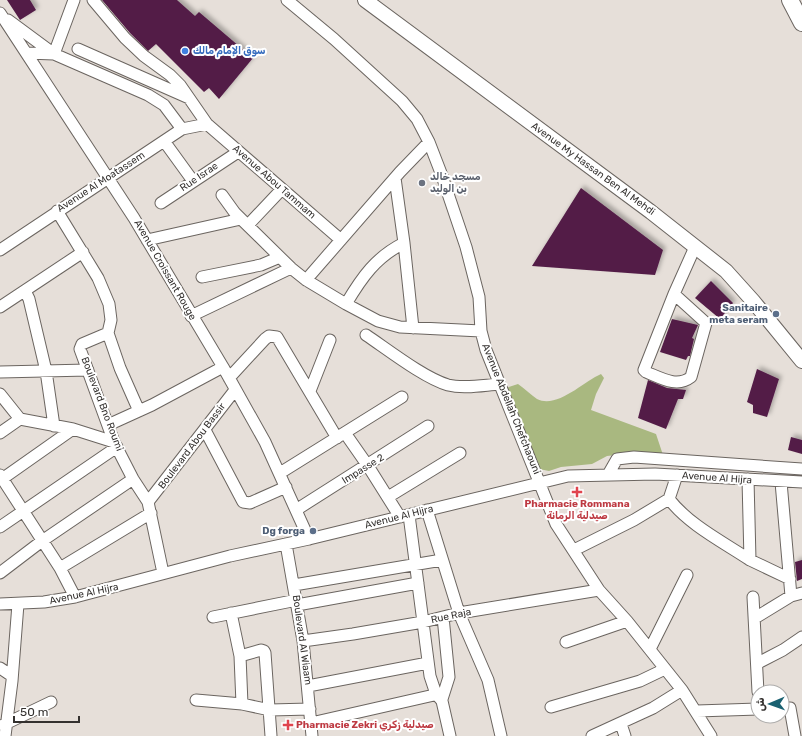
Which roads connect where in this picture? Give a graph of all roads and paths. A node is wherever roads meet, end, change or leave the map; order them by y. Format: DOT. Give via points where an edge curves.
graph roads {
  1 [pos="74,0"];
  2 [pos="93,0"];
  3 [pos="286,0"];
  4 [pos="365,0"];
  5 [pos="790,0"];
  6 [pos="1,15"];
  7 [pos="802,23"];
  8 [pos="78,48"];
  9 [pos="27,53"];
  10 [pos="54,54"];
  11 [pos="190,98"];
  12 [pos="207,124"];
  13 [pos="182,129"];
  14 [pos="164,141"];
  15 [pos="429,142"];
  16 [pos="238,152"];
  17 [pos="395,178"];
  18 [pos="108,179"];
  19 [pos="193,181"];
  20 [pos="282,189"];
  21 [pos="222,195"];
  22 [pos="161,204"];
  23 [pos="58,211"];
  24 [pos="244,222"];
  25 [pos="147,240"];
  26 [pos="341,240"];
  27 [pos="404,243"];
  28 [pos="695,247"];
  29 [pos="0,250"];
  30 [pos="83,252"];
  31 [pos="280,257"];
  32 [pos="291,268"];
  33 [pos="202,277"];
  34 [pos="306,280"];
  35 [pos="25,291"];
  36 [pos="674,294"];
  37 [pos="346,304"];
  38 [pos="0,307"];
  39 [pos="191,316"];
  40 [pos="413,328"];
  41 [pos="481,331"];
  42 [pos="108,333"];
  43 [pos="366,335"];
  44 [pos="330,340"];
  45 [pos="802,361"];
  46 [pos="223,367"];
  47 [pos="88,370"];
  48 [pos="46,371"];
  49 [pos="0,372"];
  50 [pos="229,378"];
  51 [pos="500,384"];
  52 [pos="235,390"];
  53 [pos="310,392"];
  54 [pos="0,394"];
  55 [pos="402,397"];
  56 [pos="139,411"];
  57 [pos="20,419"];
  58 [pos="108,425"];
  59 [pos="54,426"];
  60 [pos="428,426"];
  61 [pos="73,429"];
  62 [pos="205,430"];
  63 [pos="0,433"];
  64 [pos="341,435"];
  65 [pos="116,444"];
  66 [pos="460,453"];
  67 [pos="656,458"];
  68 [pos="713,462"];
  69 [pos="368,466"];
  70 [pos="802,469"];
  71 [pos="280,473"];
  72 [pos="609,474"];
  73 [pos="654,474"];
  74 [pos="677,475"];
  75 [pos="712,477"];
  76 [pos="133,479"];
  77 [pos="748,479"];
  78 [pos="2,481"];
  79 [pos="540,482"];
  80 [pos="781,482"];
  81 [pos="802,482"];
  82 [pos="286,488"];
  83 [pos="388,497"];
  84 [pos="669,499"];
  85 [pos="149,508"];
  86 [pos="23,510"];
  87 [pos="296,510"];
  88 [pos="427,510"];
  89 [pos="404,516"];
  90 [pos="0,527"];
  91 [pos="309,539"];
  92 [pos="42,541"];
  93 [pos="286,544"];
  94 [pos="574,550"];
  95 [pos="442,560"];
  96 [pos="750,560"];
  97 [pos="416,565"];
  98 [pos="60,568"];
  99 [pos="0,573"];
  100 [pos="163,573"];
  101 [pos="687,575"];
  102 [pos="790,579"];
  103 [pos="418,583"];
  104 [pos="294,585"];
  105 [pos="599,590"];
  106 [pos="797,594"];
  107 [pos="75,597"];
  108 [pos="753,597"];
  109 [pos="297,603"];
  110 [pos="0,604"];
  111 [pos="18,604"];
  112 [pos="231,613"];
  113 [pos="459,613"];
  114 [pos="213,617"];
  115 [pos="443,617"];
  116 [pos="755,618"];
  117 [pos="627,621"];
  118 [pos="423,622"];
  119 [pos="802,637"];
  120 [pos="303,641"];
  121 [pos="566,642"];
  122 [pos="650,649"];
  123 [pos="240,656"];
  124 [pos="428,663"];
  125 [pos="758,663"];
  126 [pos="0,668"];
  127 [pos="665,669"];
  128 [pos="12,676"];
  129 [pos="758,684"];
  130 [pos="308,686"];
  131 [pos="682,690"];
  132 [pos="441,696"];
  133 [pos="196,700"];
  134 [pos="51,702"];
  135 [pos="242,704"];
  136 [pos="551,707"];
  137 [pos="790,708"];
  138 [pos="310,709"];
  139 [pos="750,709"];
  140 [pos="270,710"];
  141 [pos="697,711"];
  142 [pos="4,717"];
  143 [pos="310,722"];
  144 [pos="621,724"];
  145 [pos="448,735"];
  146 [pos="5,736"];
  147 [pos="271,736"];
  148 [pos="312,736"];
  149 [pos="501,736"];
  150 [pos="592,736"];
  151 [pos="625,736"];
  152 [pos="712,736"];
  153 [pos="795,736"];
  1 -- 10 [label="street"];
  2 -- 11 [label="street, Avenue Abou Tammam" via="125,38 144,56 170,74"];
  3 -- 15 [label="street, Avenue Abdellah Chefchaouni" via="334,39 402,102 417,119"];
  4 -- 28 [label="main road, Avenue My Hassan Ben Al Mehdi"];
  5 -- 7 [label="highway"];
  6 -- 9 [label="street, Avenue Croissant Rouge"];
  6 -- 10 [label="street"];
  8 -- 11 [label="street"];
  9 -- 10 [label="street"];
  9 -- 18 [label="street, Avenue Croissant Rouge"];
  10 -- 13 [label="street" via="148,95 164,105"];
  11 -- 12 [label="street, Avenue Abou Tammam"];
  12 -- 13 [label="street, Avenue Al Moatassem"];
  12 -- 16 [label="street, Avenue Abou Tammam"];
  13 -- 14 [label="street, Avenue Al Moatassem"];
  14 -- 18 [label="street, Avenue Al Moatassem"];
  14 -- 19 [label="street"];
  15 -- 17 [label="street"];
  15 -- 41 [label="street, Avenue Abdellah Chefchaouni" via="474,275 479,297"];
  16 -- 19 [label="street, Rue Israe"];
  16 -- 20 [label="street, Avenue Abou Tammam"];
  17 -- 26 [label="street"];
  17 -- 27 [label="street"];
  18 -- 23 [label="street, Avenue Al Moatassem"];
  18 -- 25 [label="street, Avenue Croissant Rouge"];
  19 -- 22 [label="street, Rue Israe"];
  20 -- 24 [label="street"];
  20 -- 26 [label="street, Avenue Abou Tammam"];
  21 -- 24 [label="street"];
  23 -- 29 [label="street, Avenue Al Moatassem"];
  23 -- 30 [label="street"];
  24 -- 25 [label="street"];
  24 -- 31 [label="street"];
  25 -- 39 [label="street, Avenue Croissant Rouge"];
  26 -- 34 [label="street"];
  27 -- 37 [label="street" via="379,259 358,283"];
  27 -- 40 [label="street"];
  28 -- 36 [label="street"];
  28 -- 45 [label="main road, Avenue My Hassan Ben Al Mehdi" via="726,271"];
  30 -- 35 [label="street"];
  30 -- 42 [label="street" via="109,304 112,316"];
  31 -- 32 [label="street"];
  31 -- 33 [label="street" via="261,265"];
  32 -- 34 [label="street"];
  32 -- 39 [label="street"];
  34 -- 37 [label="street"];
  35 -- 38 [label="street"];
  35 -- 48 [label="street"];
  36 -- 36 [label="street" via="706,323 691,377 676,383 644,370"];
  37 -- 40 [label="street" via="378,321"];
  39 -- 46 [label="street, Avenue Croissant Rouge"];
  40 -- 41 [label="street"];
  41 -- 51 [label="street, Avenue Abdellah Chefchaouni"];
  42 -- 47 [label="street, Boulevard Bno Roumi" via="80,346"];
  42 -- 56 [label="street"];
  43 -- 51 [label="street" via="405,362 447,385"];
  44 -- 53 [label="street"];
  46 -- 50 [label="street, Avenue Croissant Rouge"];
  46 -- 56 [label="street"];
  47 -- 48 [label="street"];
  47 -- 58 [label="street, Boulevard Bno Roumi"];
  48 -- 49 [label="street"];
  48 -- 59 [label="street"];
  50 -- 52 [label="street, Avenue Croissant Rouge"];
  50 -- 53 [label="street" via="265,339 272,336 281,342"];
  51 -- 79 [label="street, Avenue Abdellah Chefchaouni"];
  52 -- 62 [label="street, Boulevard Abou Bassir"];
  52 -- 71 [label="street, Avenue Croissant Rouge"];
  53 -- 64 [label="street"];
  54 -- 57 [label="street"];
  55 -- 64 [label="street"];
  56 -- 58 [label="street"];
  57 -- 59 [label="street"];
  57 -- 63 [label="street"];
  58 -- 65 [label="street, Boulevard Bno Roumi"];
  59 -- 61 [label="street"];
  60 -- 69 [label="street, Impasse 2"];
  61 -- 65 [label="street"];
  61 -- 78 [label="street"];
  62 -- 82 [label="street" via="243,502 250,503"];
  62 -- 85 [label="street, Boulevard Abou Bassir"];
  64 -- 69 [label="street"];
  64 -- 71 [label="street"];
  65 -- 76 [label="street, Boulevard Bno Roumi"];
  65 -- 86 [label="street"];
  66 -- 83 [label="street"];
  67 -- 68 [label="street"];
  67 -- 72 [label="street" via="617,459"];
  67 -- 73 [label="street"];
  68 -- 70 [label="street"];
  68 -- 75 [label="street"];
  69 -- 83 [label="street"];
  69 -- 87 [label="street, Impasse 2"];
  71 -- 82 [label="street, Avenue Croissant Rouge"];
  72 -- 73 [label="street, Avenue Al Hijra"];
  72 -- 79 [label="street, Avenue Al Hijra" via="568,476"];
  73 -- 74 [label="street, Avenue Al Hijra"];
  74 -- 75 [label="street, Avenue Al Hijra"];
  74 -- 84 [label="street"];
  75 -- 77 [label="street, Avenue Al Hijra"];
  76 -- 85 [label="street, Boulevard Bno Roumi"];
  76 -- 92 [label="street"];
  77 -- 80 [label="street, Avenue Al Hijra"];
  77 -- 96 [label="street"];
  78 -- 86 [label="street"];
  79 -- 88 [label="street, Avenue Al Hijra"];
  79 -- 94 [label="street, Avenue Abdellah Chefchaouni" via="554,519"];
  80 -- 81 [label="street, Avenue Al Hijra"];
  80 -- 102 [label="street"];
  82 -- 87 [label="street, Avenue Croissant Rouge"];
  83 -- 89 [label="street"];
  84 -- 94 [label="street"];
  84 -- 96 [label="street" via="691,520"];
  85 -- 98 [label="street"];
  85 -- 100 [label="street, Boulevard Bno Roumi"];
  86 -- 90 [label="street"];
  86 -- 92 [label="street"];
  87 -- 91 [label="street, Avenue Croissant Rouge"];
  88 -- 89 [label="street, Avenue Al Hijra"];
  88 -- 95 [label="street"];
  89 -- 91 [label="street, Avenue Al Hijra"];
  89 -- 97 [label="street"];
  91 -- 93 [label="street, Avenue Al Hijra"];
  92 -- 98 [label="street"];
  92 -- 99 [label="street"];
  93 -- 100 [label="street, Avenue Al Hijra"];
  93 -- 104 [label="street, Boulevard Al Wiaam"];
  94 -- 105 [label="street, Avenue Abdellah Chefchaouni"];
  95 -- 97 [label="street"];
  95 -- 113 [label="street"];
  96 -- 102 [label="street"];
  97 -- 103 [label="street"];
  97 -- 104 [label="street"];
  98 -- 107 [label="street"];
  100 -- 107 [label="street, Avenue Al Hijra"];
  101 -- 122 [label="street"];
  102 -- 106 [label="street"];
  103 -- 109 [label="street"];
  103 -- 118 [label="street"];
  104 -- 109 [label="street, Boulevard Al Wiaam"];
  105 -- 113 [label="street, Rue Raja"];
  105 -- 117 [label="street, Avenue Abdellah Chefchaouni"];
  106 -- 116 [label="street"];
  107 -- 111 [label="street, Avenue Al Hijra"];
  108 -- 116 [label="street"];
  109 -- 112 [label="street"];
  109 -- 120 [label="street, Boulevard Al Wiaam"];
  110 -- 111 [label="street, Avenue Al Hijra"];
  111 -- 128 [label="street"];
  112 -- 114 [label="street"];
  112 -- 123 [label="street"];
  113 -- 115 [label="street, Rue Raja"];
  113 -- 149 [label="street" via="483,665"];
  115 -- 118 [label="street, Rue Raja"];
  115 -- 132 [label="street" via="449,677"];
  116 -- 125 [label="street"];
  117 -- 121 [label="street"];
  117 -- 122 [label="street, Avenue Abdellah Chefchaouni"];
  118 -- 120 [label="street, Rue Raja"];
  118 -- 124 [label="street"];
  119 -- 125 [label="street"];
  120 -- 130 [label="street, Boulevard Al Wiaam"];
  122 -- 127 [label="street, Avenue Abdellah Chefchaouni"];
  123 -- 135 [label="street"];
  123 -- 140 [label="street" via="264,651"];
  124 -- 130 [label="street"];
  124 -- 132 [label="street" via="430,676"];
  125 -- 129 [label="street"];
  126 -- 128 [label="street"];
  127 -- 131 [label="street, Avenue Abdellah Chefchaouni"];
  127 -- 136 [label="street" via="640,681"];
  128 -- 142 [label="street"];
  130 -- 138 [label="street, Boulevard Al Wiaam"];
  131 -- 141 [label="street, Avenue Abdellah Chefchaouni"];
  131 -- 144 [label="street"];
  132 -- 143 [label="street"];
  132 -- 145 [label="street"];
  133 -- 135 [label="street"];
  134 -- 142 [label="street"];
  135 -- 140 [label="street"];
  137 -- 153 [label="street"];
  138 -- 140 [label="street"];
  138 -- 143 [label="street, Boulevard Al Wiaam"];
  139 -- 141 [label="street"];
  140 -- 147 [label="street"];
  141 -- 152 [label="street, Avenue Abdellah Chefchaouni"];
  142 -- 146 [label="street"];
  143 -- 148 [label="street, Boulevard Al Wiaam"];
  144 -- 150 [label="street"];
  144 -- 151 [label="street"];
}
